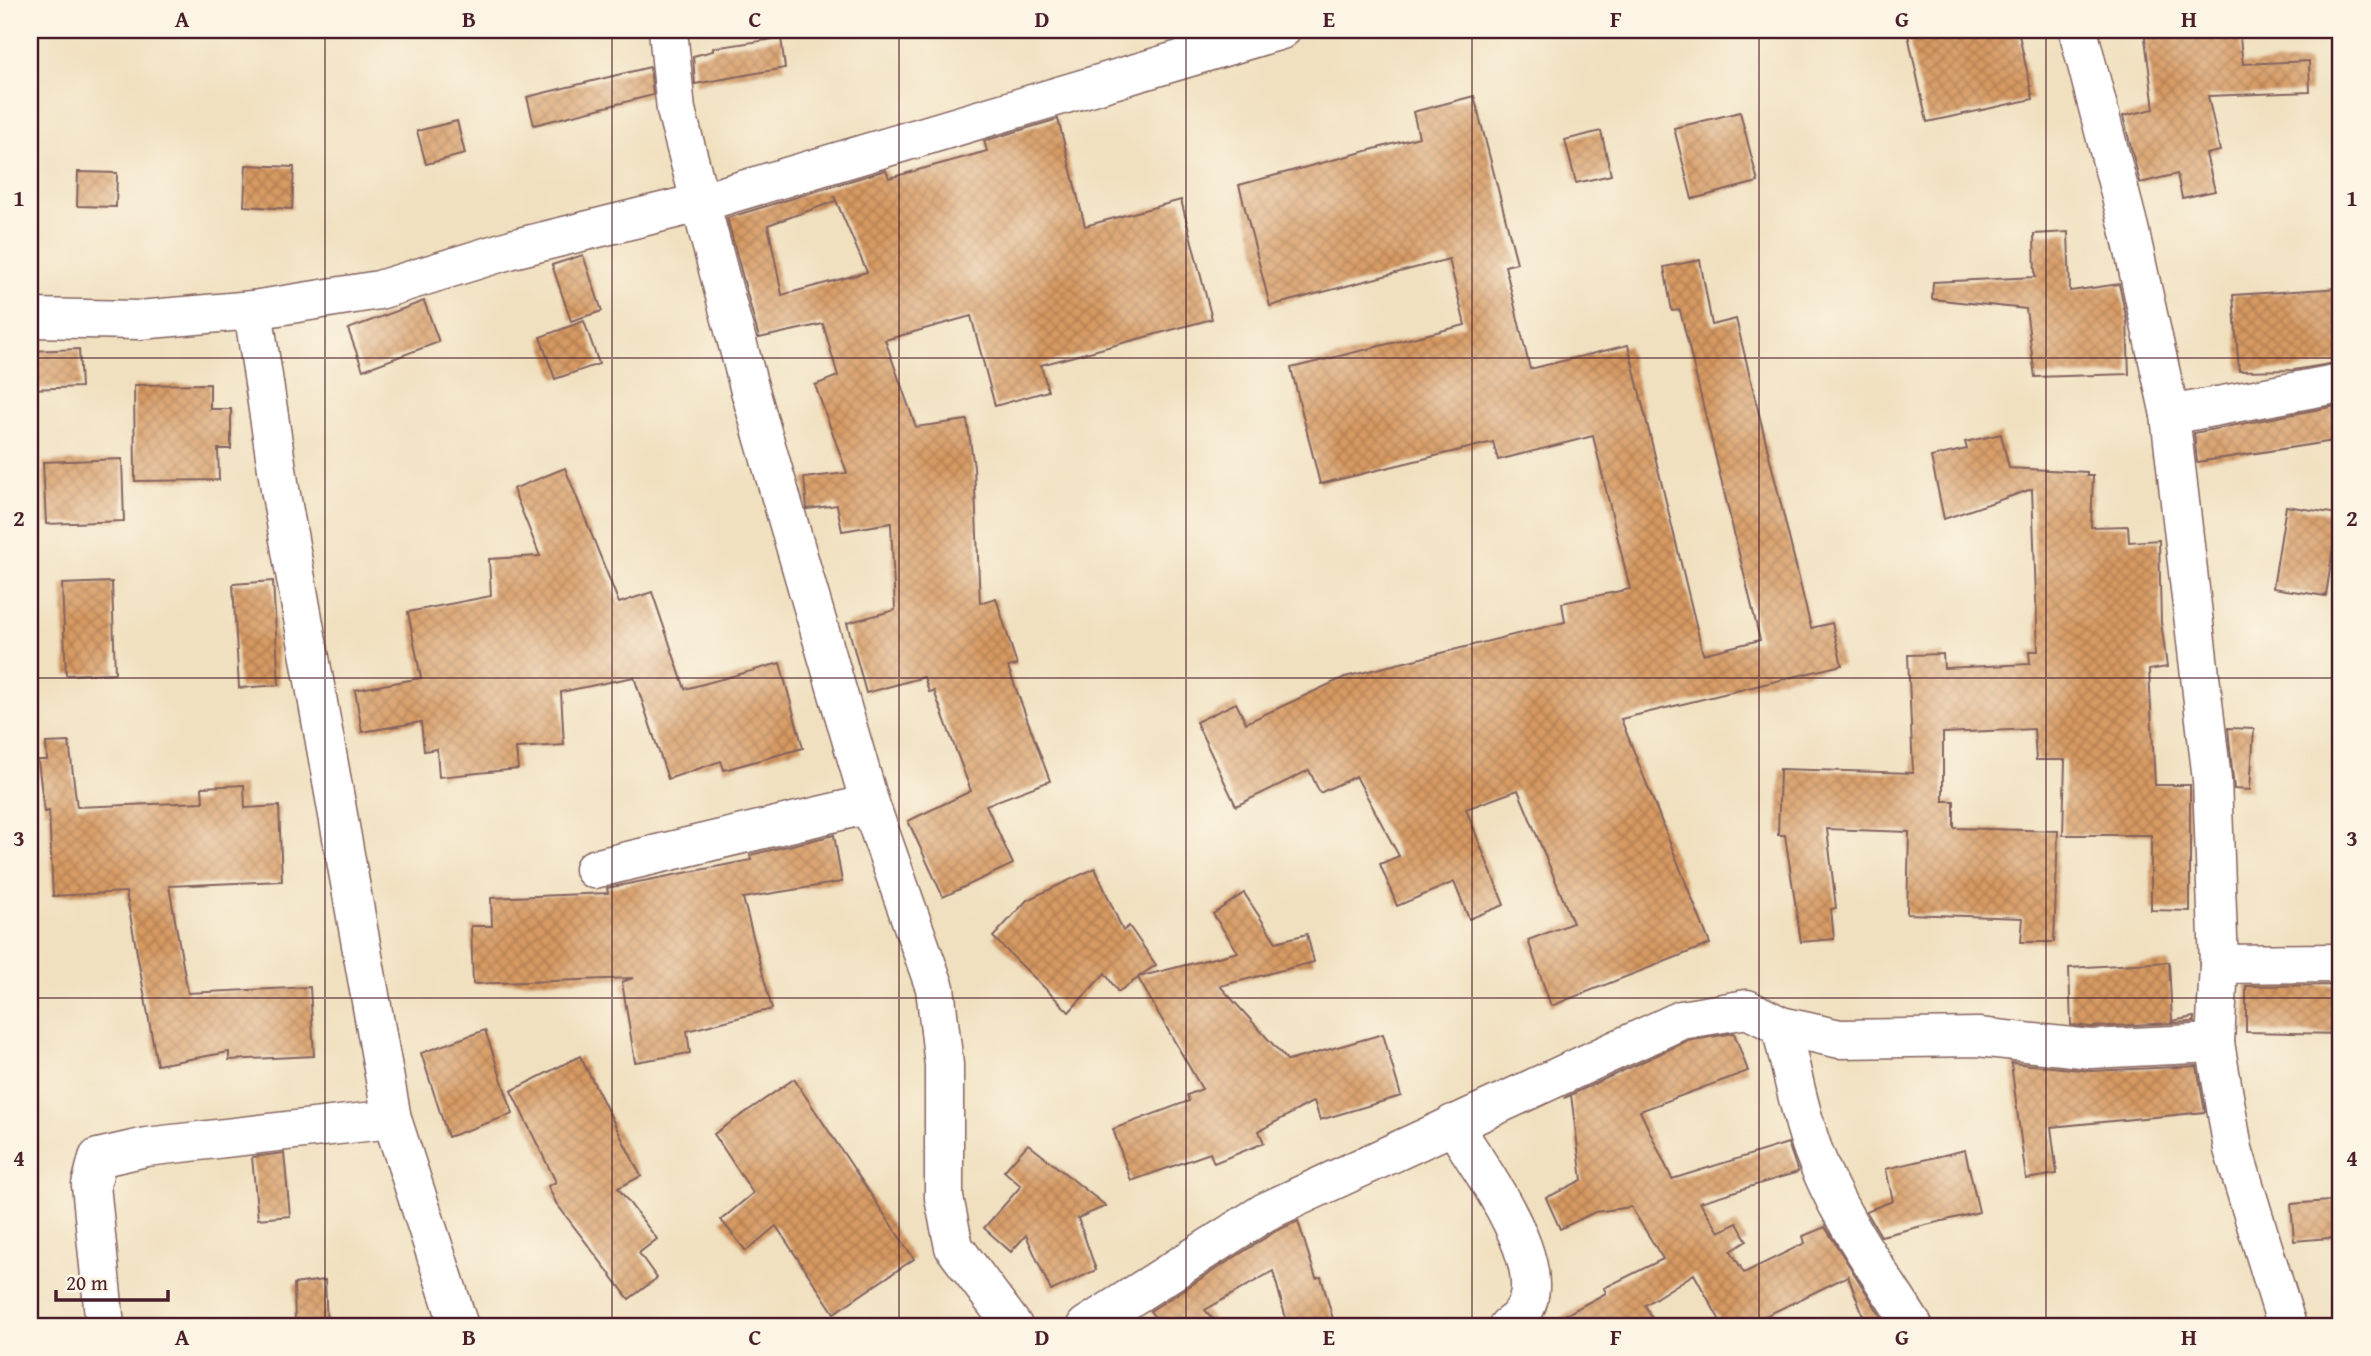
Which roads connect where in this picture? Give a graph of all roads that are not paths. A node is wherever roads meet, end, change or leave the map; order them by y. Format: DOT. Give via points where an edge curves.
graph roads {
  1 [pos="668,30"];
  2 [pos="1281,30"];
  3 [pos="2078,30"];
  4 [pos="699,203"];
  5 [pos="253,310"];
  6 [pos="30,318"];
  7 [pos="2341,383"];
  8 [pos="2170,415"];
  9 [pos="870,804"];
  10 [pos="594,869"];
  11 [pos="2341,963"];
  12 [pos="2219,964"];
  13 [pos="1781,1026"];
  14 [pos="2215,1043"];
  15 [pos="392,1119"];
  16 [pos="1453,1125"];
  17 [pos="105,1326"];
  18 [pos="459,1326"];
  19 [pos="1013,1326"];
  20 [pos="1086,1326"];
  21 [pos="1508,1326"];
  22 [pos="1913,1326"];
  23 [pos="2287,1326"];
  1 -- 4 [label="street" via="676,110"];
  2 -- 4 [label="street"];
  3 -- 8 [label="street" via="2129,228"];
  4 -- 5 [label="street" via="512,249 379,290"];
  4 -- 9 [label="street"];
  5 -- 6 [label="street" via="139,320"];
  5 -- 15 [label="street" via="280,489"];
  7 -- 8 [label="street"];
  8 -- 12 [label="street" via="2212,780"];
  9 -- 10 [label="street"];
  9 -- 19 [label="street" via="935,988 944,1065 944,1198 954,1247"];
  11 -- 12 [label="street"];
  12 -- 14 [label="street"];
  13 -- 14 [label="street" via="1840,1038 1978,1037 2091,1049"];
  13 -- 16 [label="street" via="1747,1009 1681,1020"];
  13 -- 22 [label="street" via="1813,1149 1834,1199"];
  14 -- 23 [label="street" via="2233,1149"];
  15 -- 17 [label="street" via="146,1147 97,1158 91,1185"];
  15 -- 18 [label="street"];
  16 -- 20 [label="street" via="1265,1212"];
  16 -- 21 [label="street" via="1521,1240 1529,1264 1531,1300 1519,1320"];
}
